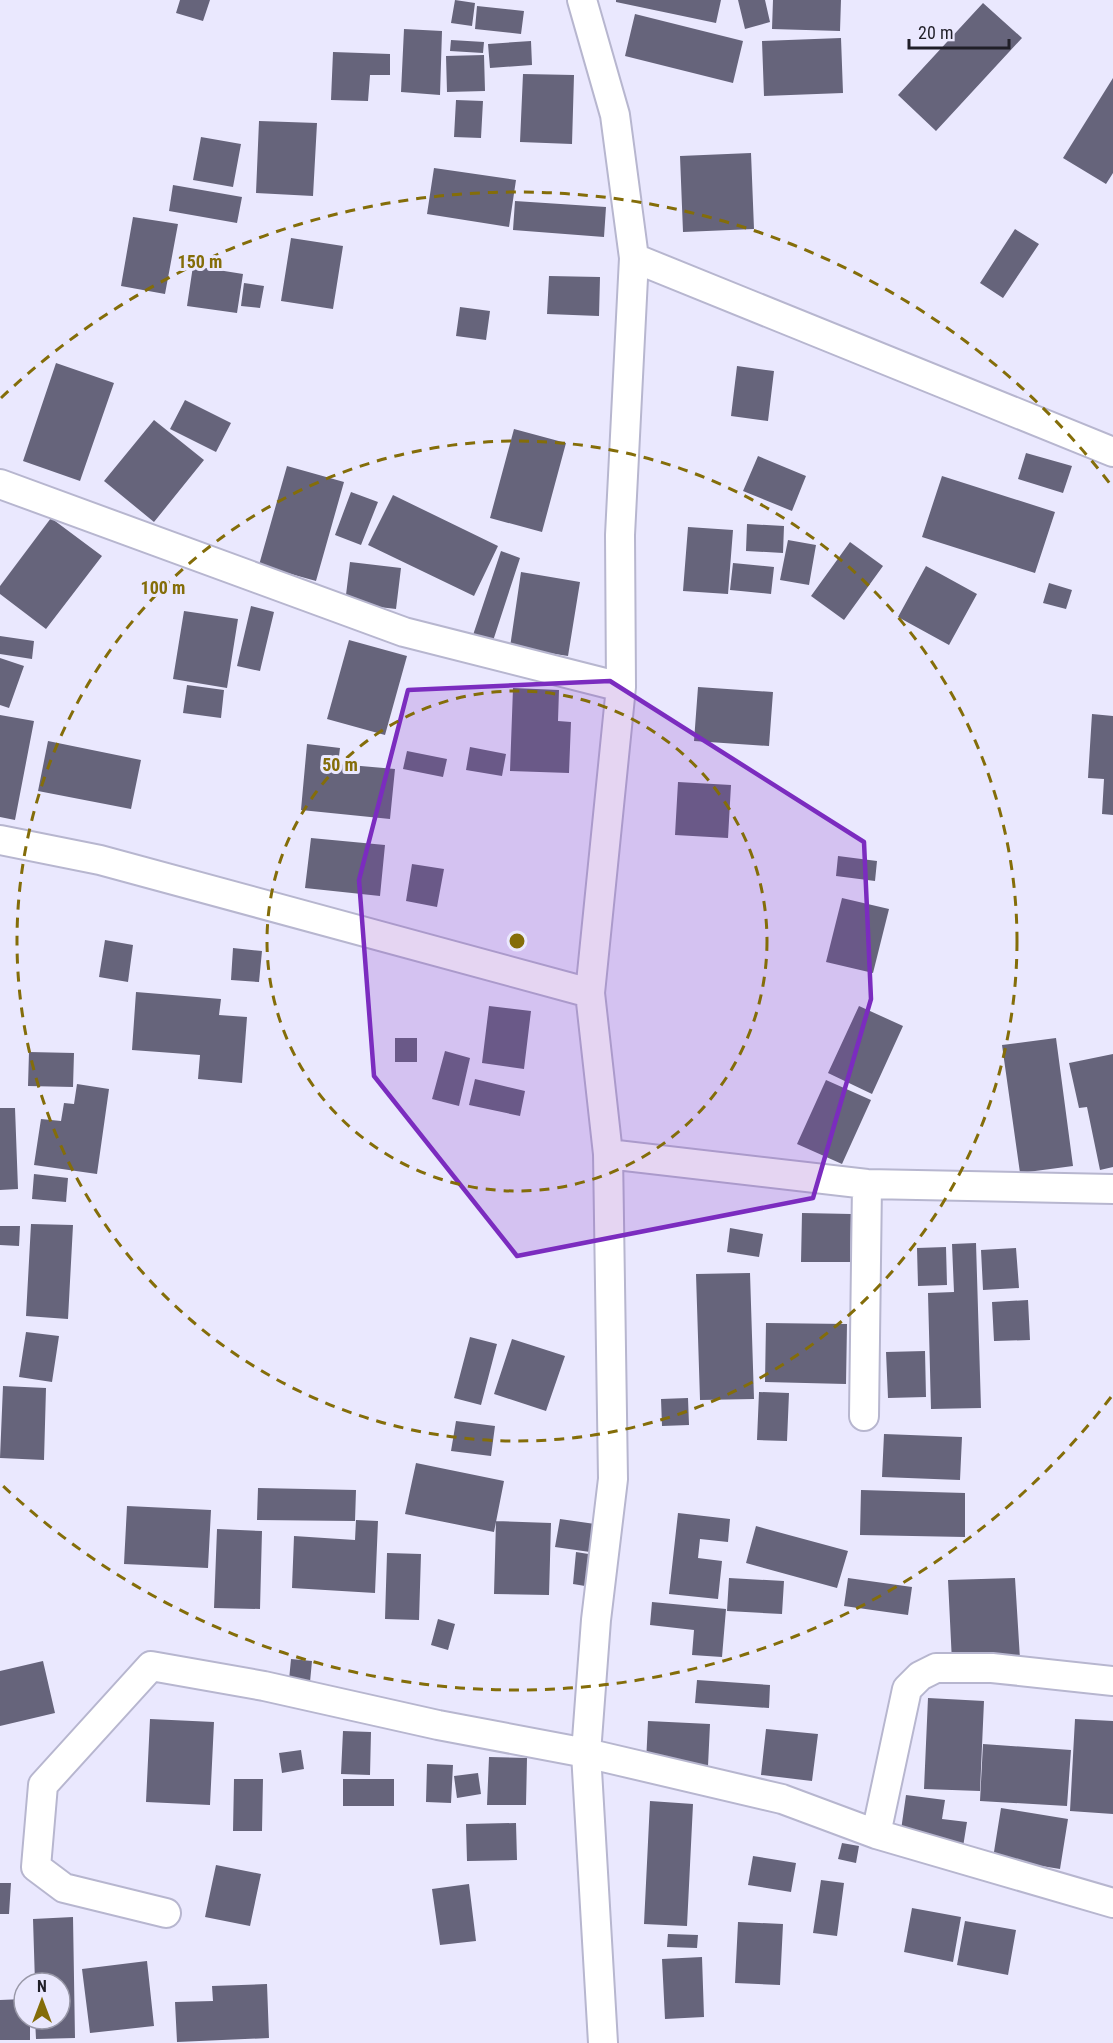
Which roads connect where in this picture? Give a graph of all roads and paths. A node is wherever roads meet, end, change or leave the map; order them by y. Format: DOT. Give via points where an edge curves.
graph roads {
  1 [pos="582,0"];
  2 [pos="634,258"];
  3 [pos="1113,452"];
  4 [pos="0,484"];
  5 [pos="621,687"];
  6 [pos="0,840"];
  7 [pos="590,993"];
  8 [pos="608,1154"];
  9 [pos="867,1184"];
  10 [pos="1113,1189"];
  11 [pos="864,1416"];
  12 [pos="1113,1681"];
  13 [pos="586,1753"];
  14 [pos="876,1834"];
  15 [pos="1113,1903"];
  16 [pos="166,1913"];
  17 [pos="603,2043"];
  1 -- 2 [label="street" via="615,115"];
  2 -- 3 [label="street"];
  2 -- 5 [label="street" via="620,535"];
  4 -- 5 [label="street" via="404,632"];
  5 -- 7 [label="street"];
  6 -- 7 [label="street" via="100,860"];
  7 -- 8 [label="street"];
  8 -- 9 [label="street"];
  8 -- 13 [label="street" via="613,1479 596,1620"];
  9 -- 10 [label="street"];
  9 -- 11 [label="street"];
  12 -- 14 [label="street" via="992,1668 936,1668 920,1676 907,1689"];
  13 -- 14 [label="street" via="782,1799"];
  13 -- 16 [label="street" via="151,1666 43,1785 36,1867 64,1888"];
  13 -- 17 [label="street"];
  14 -- 15 [label="street"];
}
